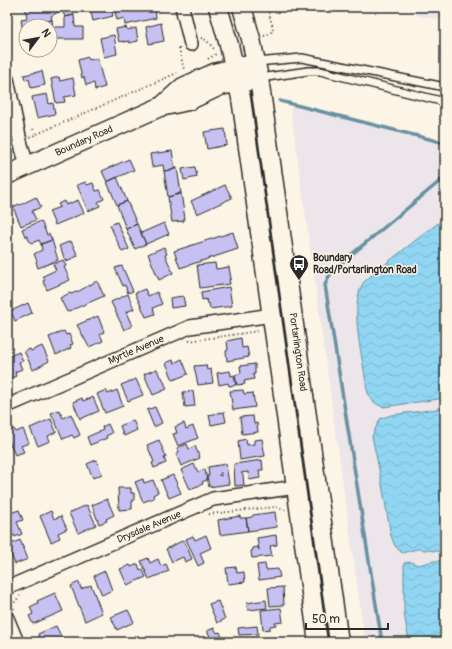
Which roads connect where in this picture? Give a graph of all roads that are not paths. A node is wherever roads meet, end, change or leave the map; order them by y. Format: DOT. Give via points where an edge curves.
graph roads {
  1 [pos="182,7"];
  2 [pos="218,7"];
  3 [pos="242,7"];
  4 [pos="189,39"];
  5 [pos="258,70"];
  6 [pos="236,76"];
  7 [pos="7,79"];
  8 [pos="445,87"];
  9 [pos="445,102"];
  10 [pos="27,166"];
  11 [pos="7,175"];
  12 [pos="272,315"];
  13 [pos="7,406"];
  14 [pos="296,487"];
  15 [pos="7,588"];
  16 [pos="11,615"];
  17 [pos="17,642"];
  18 [pos="318,642"];
  19 [pos="339,642"];
  1 -- 4 [label="street"];
  2 -- 6 [label="main road, Portarlington Road"];
  3 -- 5 [label="main road, Portarlington Road"];
  5 -- 6 [label="main road, Boundary Road"];
  5 -- 8 [label="lane" via="302,58"];
  5 -- 9 [label="lane" via="320,70"];
  5 -- 19 [label="main road, Portarlington Road"];
  6 -- 10 [label="main road, Boundary Road" via="214,73 183,87 160,107"];
  6 -- 12 [label="main road, Portarlington Road"];
  7 -- 10 [label="street"];
  10 -- 11 [label="main road, Boundary Road"];
  12 -- 13 [label="street, Myrtle Avenue" via="190,327"];
  12 -- 14 [label="main road, Portarlington Road"];
  14 -- 15 [label="street, Drysdale Avenue" via="213,499"];
  14 -- 18 [label="main road, Portarlington Road"];
  16 -- 17 [label="street"];
}
